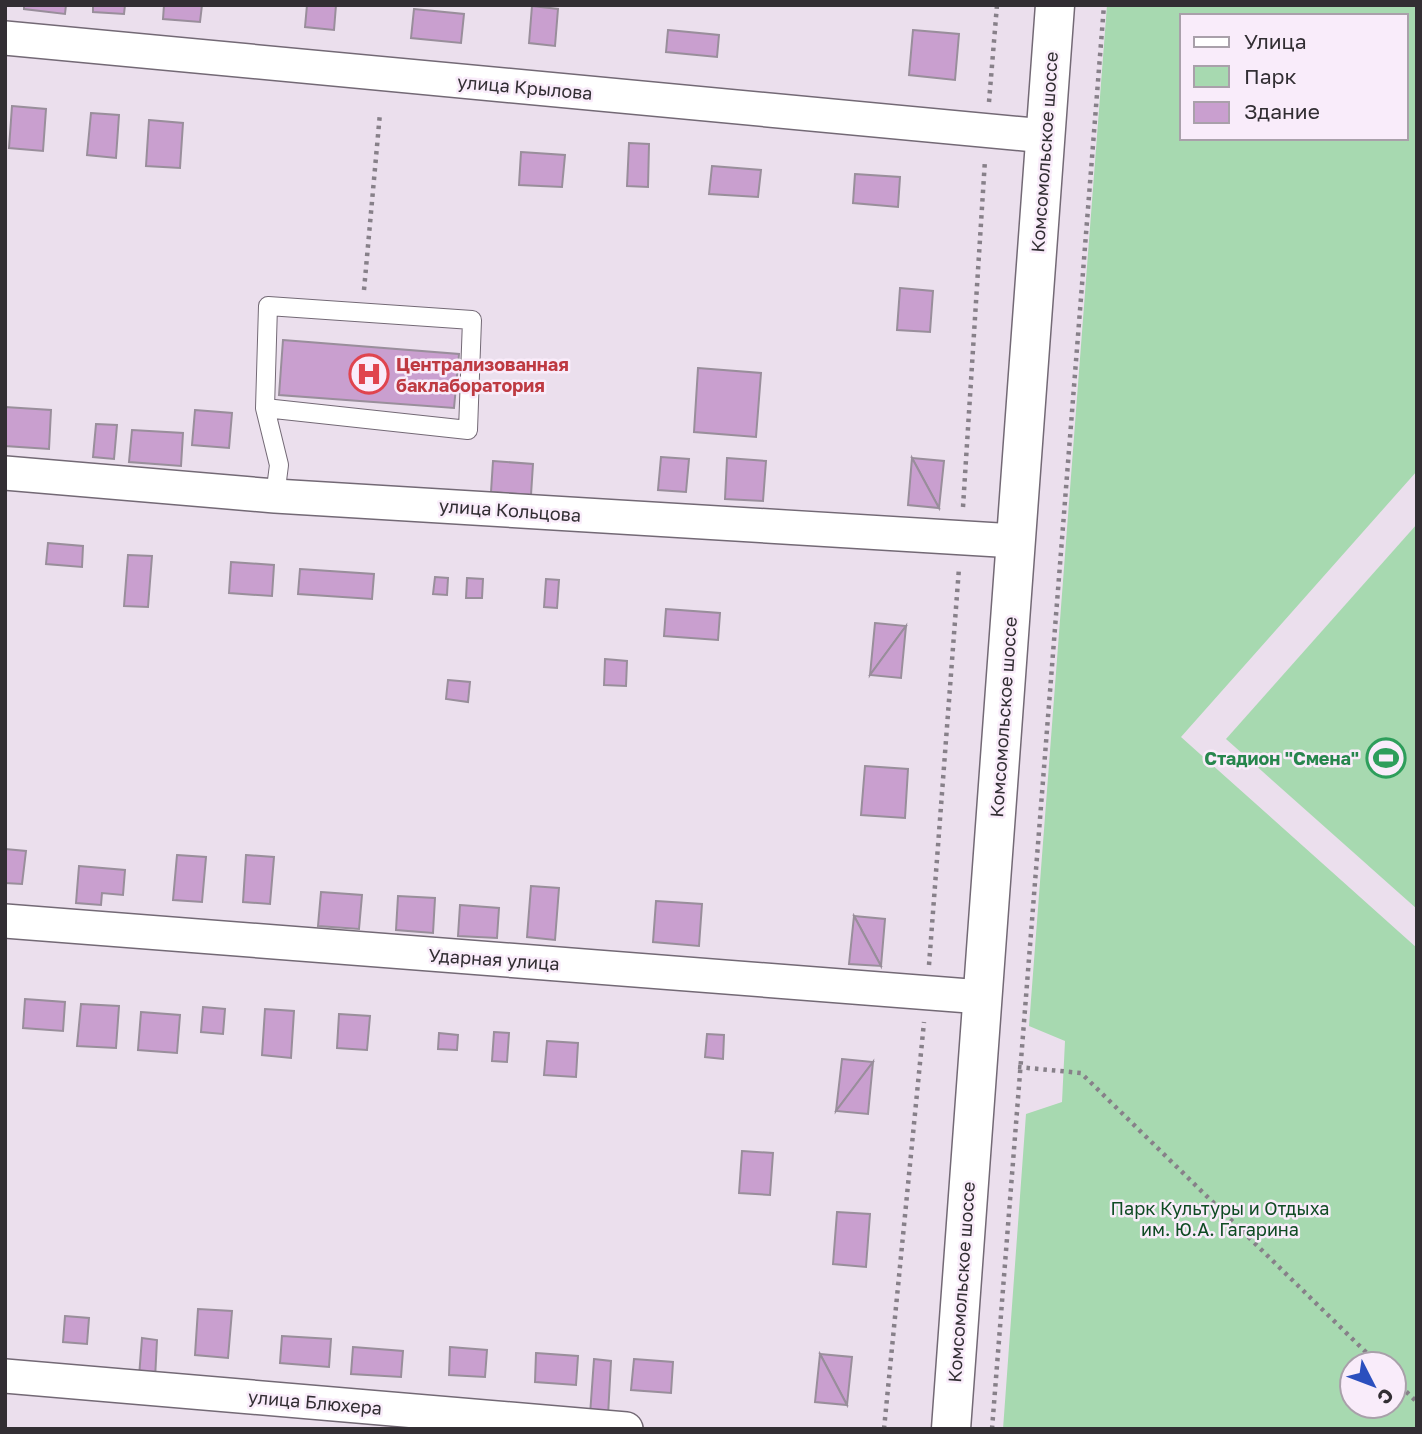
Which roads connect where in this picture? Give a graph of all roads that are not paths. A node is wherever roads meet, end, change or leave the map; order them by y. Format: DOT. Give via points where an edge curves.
graph roads {
  1 [pos="1055,5"];
  2 [pos="5,38"];
  3 [pos="1045,136"];
  4 [pos="265,408"];
  5 [pos="5,473"];
  6 [pos="275,496"];
  7 [pos="1015,541"];
  8 [pos="5,921"];
  9 [pos="982,997"];
  10 [pos="5,1376"];
  11 [pos="626,1429"];
  12 [pos="951,1429"];
  1 -- 3 [label="main road, Комсомольское шоссе"];
  2 -- 3 [label="street, улица Крылова"];
  3 -- 7 [label="main road, Комсомольское шоссе"];
  4 -- 4 [label="lane" via="268,306 472,320 468,430"];
  4 -- 6 [label="lane" via="279,465"];
  5 -- 6 [label="street, улица Кольцова"];
  6 -- 7 [label="street, улица Кольцова"];
  7 -- 9 [label="main road, Комсомольское шоссе"];
  8 -- 9 [label="street, Ударная улица"];
  9 -- 12 [label="main road, Комсомольское шоссе"];
  10 -- 11 [label="street, улица Блюхера"];
}
